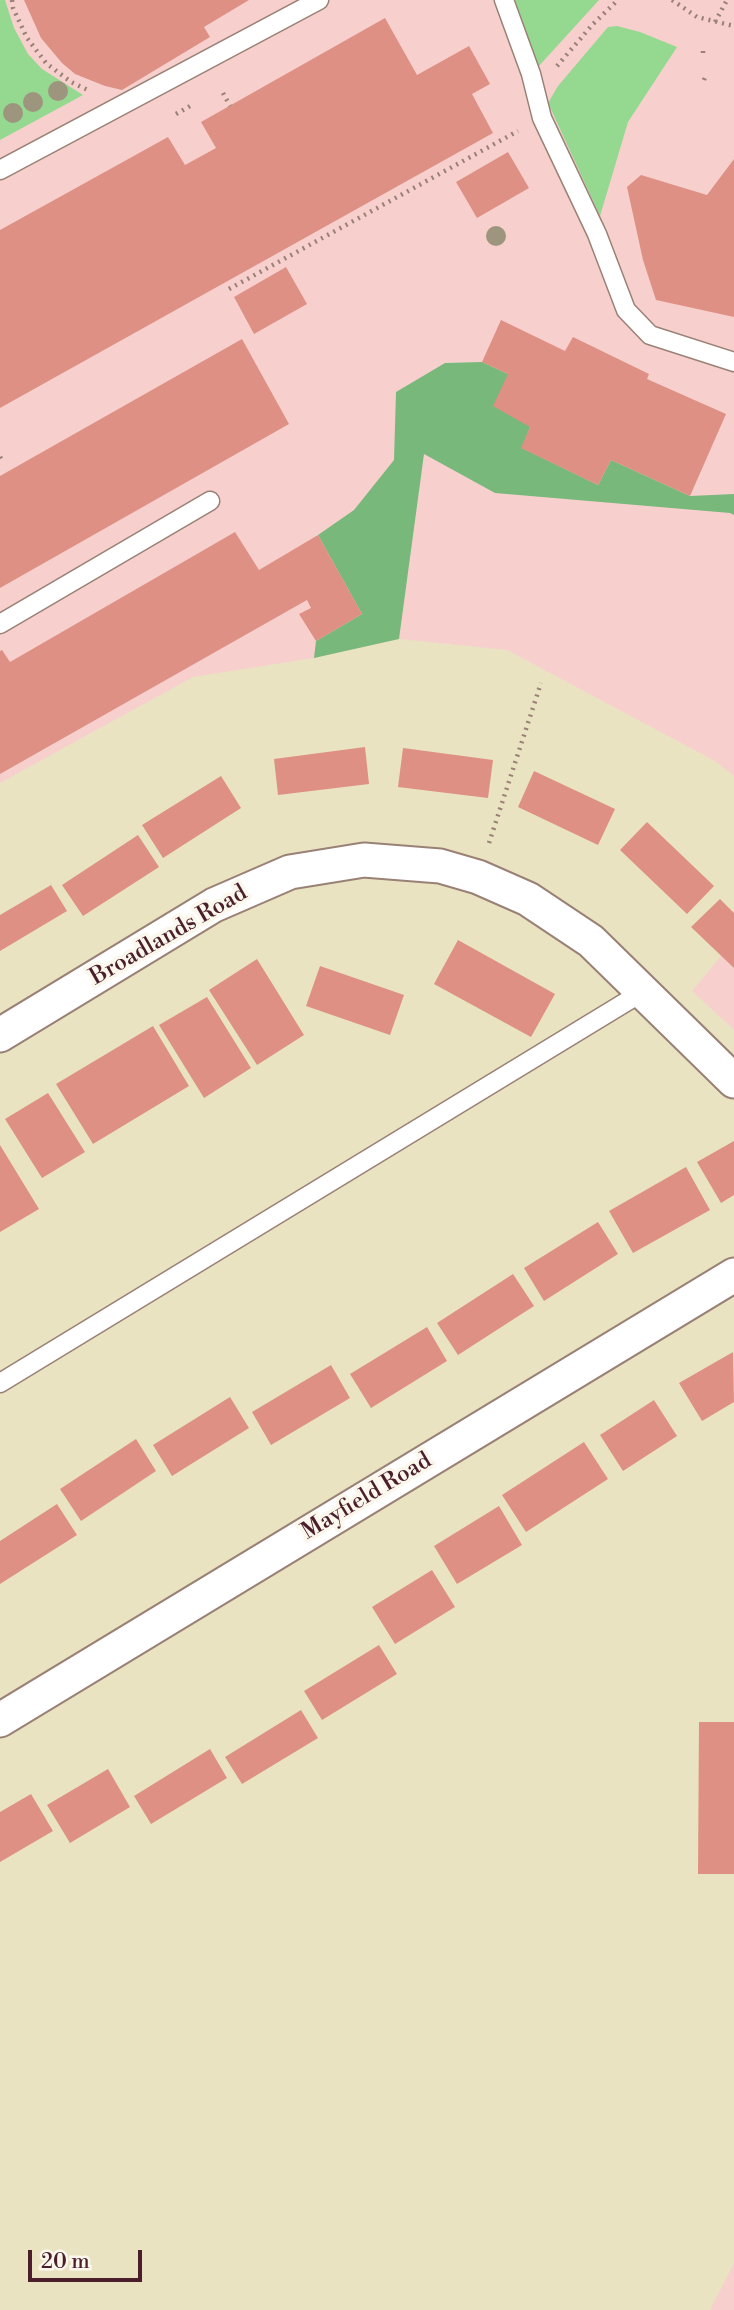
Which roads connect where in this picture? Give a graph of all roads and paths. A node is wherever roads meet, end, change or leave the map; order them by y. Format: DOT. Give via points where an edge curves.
graph roads {
  1 [pos="12,0"];
  2 [pos="504,0"];
  3 [pos="618,0"];
  4 [pos="672,0"];
  5 [pos="727,0"];
  6 [pos="311,2"];
  7 [pos="715,22"];
  8 [pos="734,26"];
  9 [pos="569,52"];
  10 [pos="92,91"];
  11 [pos="223,93"];
  12 [pos="191,105"];
  13 [pos="230,106"];
  14 [pos="539,107"];
  15 [pos="176,114"];
  16 [pos="0,170"];
  17 [pos="229,289"];
  18 [pos="734,362"];
  19 [pos="210,501"];
  20 [pos="0,624"];
  21 [pos="541,683"];
  22 [pos="478,877"];
  23 [pos="644,991"];
  24 [pos="0,1035"];
  25 [pos="730,1068"];
  26 [pos="734,1275"];
  27 [pos="0,1383"];
  28 [pos="0,1720"];
  1 -- 10 [label="path" via="27,38 46,63"];
  2 -- 14 [label="lane"];
  3 -- 9 [label="path"];
  4 -- 7 [label="path" via="697,18"];
  5 -- 7 [label="path"];
  6 -- 16 [label="lane"];
  7 -- 8 [label="path"];
  11 -- 13 [label="path"];
  12 -- 15 [label="path"];
  14 -- 17 [label="path" via="517,132"];
  14 -- 18 [label="lane" via="626,310 650,335"];
  19 -- 20 [label="lane"];
  21 -- 22 [label="path"];
  22 -- 23 [label="street, Broadlands Road" via="528,899 591,941"];
  22 -- 24 [label="street, Broadlands Road" via="440,866 364,860 290,872 215,905"];
  23 -- 25 [label="street, Broadlands Road"];
  23 -- 27 [label="lane"];
  26 -- 28 [label="street, Mayfield Road"];
}
